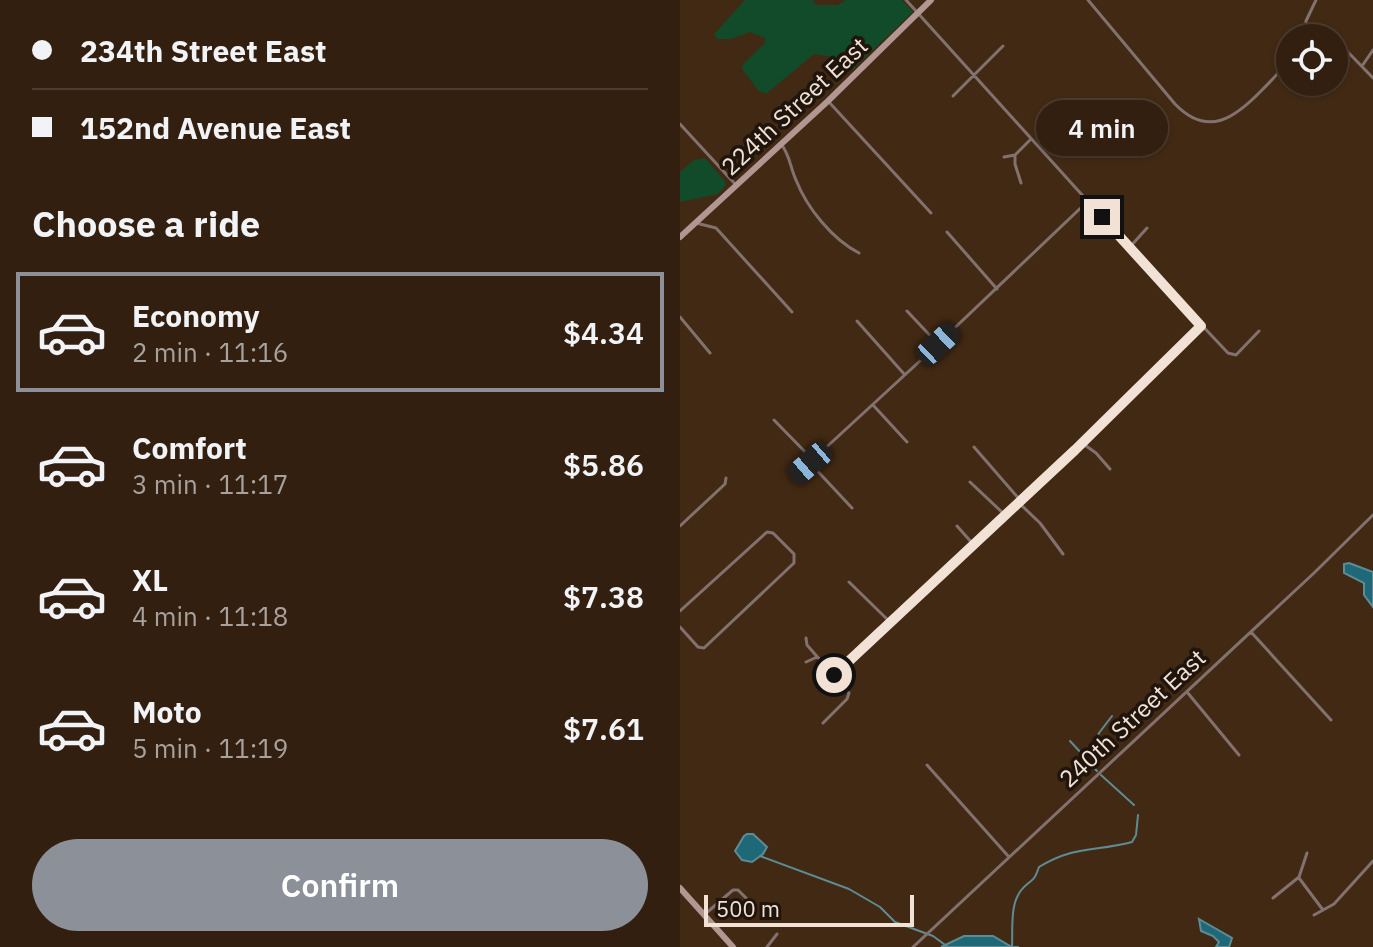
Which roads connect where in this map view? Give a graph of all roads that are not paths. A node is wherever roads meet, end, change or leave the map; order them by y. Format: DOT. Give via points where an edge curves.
graph roads {
  1 [pos="906,0"];
  2 [pos="931,0"];
  3 [pos="1088,0"];
  4 [pos="1316,0"];
  5 [pos="917,13"];
  6 [pos="1305,24"];
  7 [pos="1003,46"];
  8 [pos="1373,50"];
  9 [pos="1348,54"];
  10 [pos="1362,66"];
  11 [pos="973,75"];
  12 [pos="1276,75"];
  13 [pos="1373,78"];
  14 [pos="953,96"];
  15 [pos="828,101"];
  16 [pos="680,124"];
  17 [pos="1031,139"];
  18 [pos="781,144"];
  19 [pos="1015,155"];
  20 [pos="1014,162"];
  21 [pos="1021,183"];
  22 [pos="736,185"];
  23 [pos="1088,201"];
  24 [pos="931,213"];
  25 [pos="696,223"];
  26 [pos="1147,228"];
  27 [pos="947,232"];
  28 [pos="680,237"];
  29 [pos="1129,248"];
  30 [pos="859,253"];
  31 [pos="997,289"];
  32 [pos="907,311"];
  33 [pos="792,312"];
  34 [pos="680,317"];
  35 [pos="857,321"];
  36 [pos="1201,326"];
  37 [pos="1259,331"];
  38 [pos="938,344"];
  39 [pos="710,353"];
  40 [pos="905,375"];
  41 [pos="873,405"];
  42 [pos="774,420"];
  43 [pos="907,442"];
  44 [pos="1082,443"];
  45 [pos="974,447"];
  46 [pos="811,462"];
  47 [pos="1110,469"];
  48 [pos="794,477"];
  49 [pos="726,478"];
  50 [pos="970,482"];
  51 [pos="1019,501"];
  52 [pos="852,508"];
  53 [pos="1005,515"];
  54 [pos="1373,515"];
  55 [pos="680,526"];
  56 [pos="957,526"];
  57 [pos="973,544"];
  58 [pos="1063,554"];
  59 [pos="849,582"];
  60 [pos="680,611"];
  61 [pos="890,622"];
  62 [pos="680,627"];
  63 [pos="1251,632"];
  64 [pos="806,638"];
  65 [pos="817,657"];
  66 [pos="806,662"];
  67 [pos="834,675"];
  68 [pos="1187,692"];
  69 [pos="1331,720"];
  70 [pos="823,723"];
  71 [pos="1239,755"];
  72 [pos="927,765"];
  73 [pos="1307,853"];
  74 [pos="1009,857"];
  75 [pos="1373,861"];
  76 [pos="1299,877"];
  77 [pos="680,888"];
  78 [pos="1273,898"];
  79 [pos="747,899"];
  80 [pos="1323,910"];
  81 [pos="704,915"];
  82 [pos="1314,915"];
  83 [pos="777,934"];
  84 [pos="733,947"];
  85 [pos="767,947"];
  86 [pos="913,947"];
  1 -- 5 [label="street"];
  2 -- 5 [label="street, 224th Street East"];
  3 -- 12 [label="street" via="1182,111 1202,121 1220,121 1244,108"];
  4 -- 6 [label="street"];
  5 -- 11 [label="street"];
  5 -- 15 [label="street, 224th Street East"];
  7 -- 11 [label="street"];
  8 -- 10 [label="street"];
  9 -- 10 [label="street"];
  10 -- 13 [label="street"];
  11 -- 14 [label="street"];
  11 -- 17 [label="street"];
  15 -- 18 [label="street, 224th Street East"];
  15 -- 24 [label="street"];
  16 -- 22 [label="street"];
  17 -- 19 [label="street"];
  17 -- 23 [label="street"];
  18 -- 22 [label="street, 224th Street East"];
  18 -- 30 [label="street" via="806,201 843,243"];
  19 -- 20 [label="street"];
  19 -- 20 [label="street" via="1006,158"];
  20 -- 21 [label="street"];
  22 -- 25 [label="street, 224th Street East"];
  23 -- 29 [label="street"];
  23 -- 31 [label="street"];
  25 -- 28 [label="street, 224th Street East"];
  25 -- 33 [label="street" via="716,228"];
  26 -- 29 [label="street"];
  27 -- 31 [label="street"];
  29 -- 36 [label="street"];
  31 -- 38 [label="street"];
  32 -- 38 [label="street"];
  34 -- 39 [label="street"];
  35 -- 40 [label="street"];
  36 -- 37 [label="street" via="1232,356"];
  36 -- 44 [label="street"];
  38 -- 40 [label="street"];
  40 -- 41 [label="street"];
  41 -- 43 [label="street"];
  41 -- 46 [label="street"];
  42 -- 46 [label="street"];
  44 -- 47 [label="street"];
  44 -- 51 [label="street"];
  45 -- 51 [label="street"];
  46 -- 48 [label="street"];
  46 -- 52 [label="street"];
  49 -- 55 [label="street"];
  50 -- 53 [label="street"];
  51 -- 53 [label="street"];
  51 -- 58 [label="street"];
  53 -- 57 [label="street"];
  54 -- 63 [label="street, 240th Street East"];
  56 -- 57 [label="street"];
  57 -- 61 [label="street"];
  59 -- 61 [label="street"];
  60 -- 62 [label="street" via="769,531 794,554 791,567 702,648"];
  61 -- 67 [label="street"];
  63 -- 68 [label="street, 240th Street East"];
  63 -- 69 [label="street"];
  64 -- 65 [label="street"];
  65 -- 66 [label="street"];
  65 -- 67 [label="street"];
  67 -- 70 [label="street" via="849,694"];
  68 -- 71 [label="street"];
  68 -- 74 [label="street, 240th Street East"];
  72 -- 74 [label="street"];
  73 -- 76 [label="street"];
  74 -- 86 [label="street, 240th Street East"];
  75 -- 80 [label="street"];
  76 -- 78 [label="street"];
  76 -- 80 [label="street"];
  77 -- 81 [label="street"];
  79 -- 81 [label="street" via="733,890"];
  80 -- 82 [label="street"];
  81 -- 84 [label="street"];
  83 -- 85 [label="street"];
}
